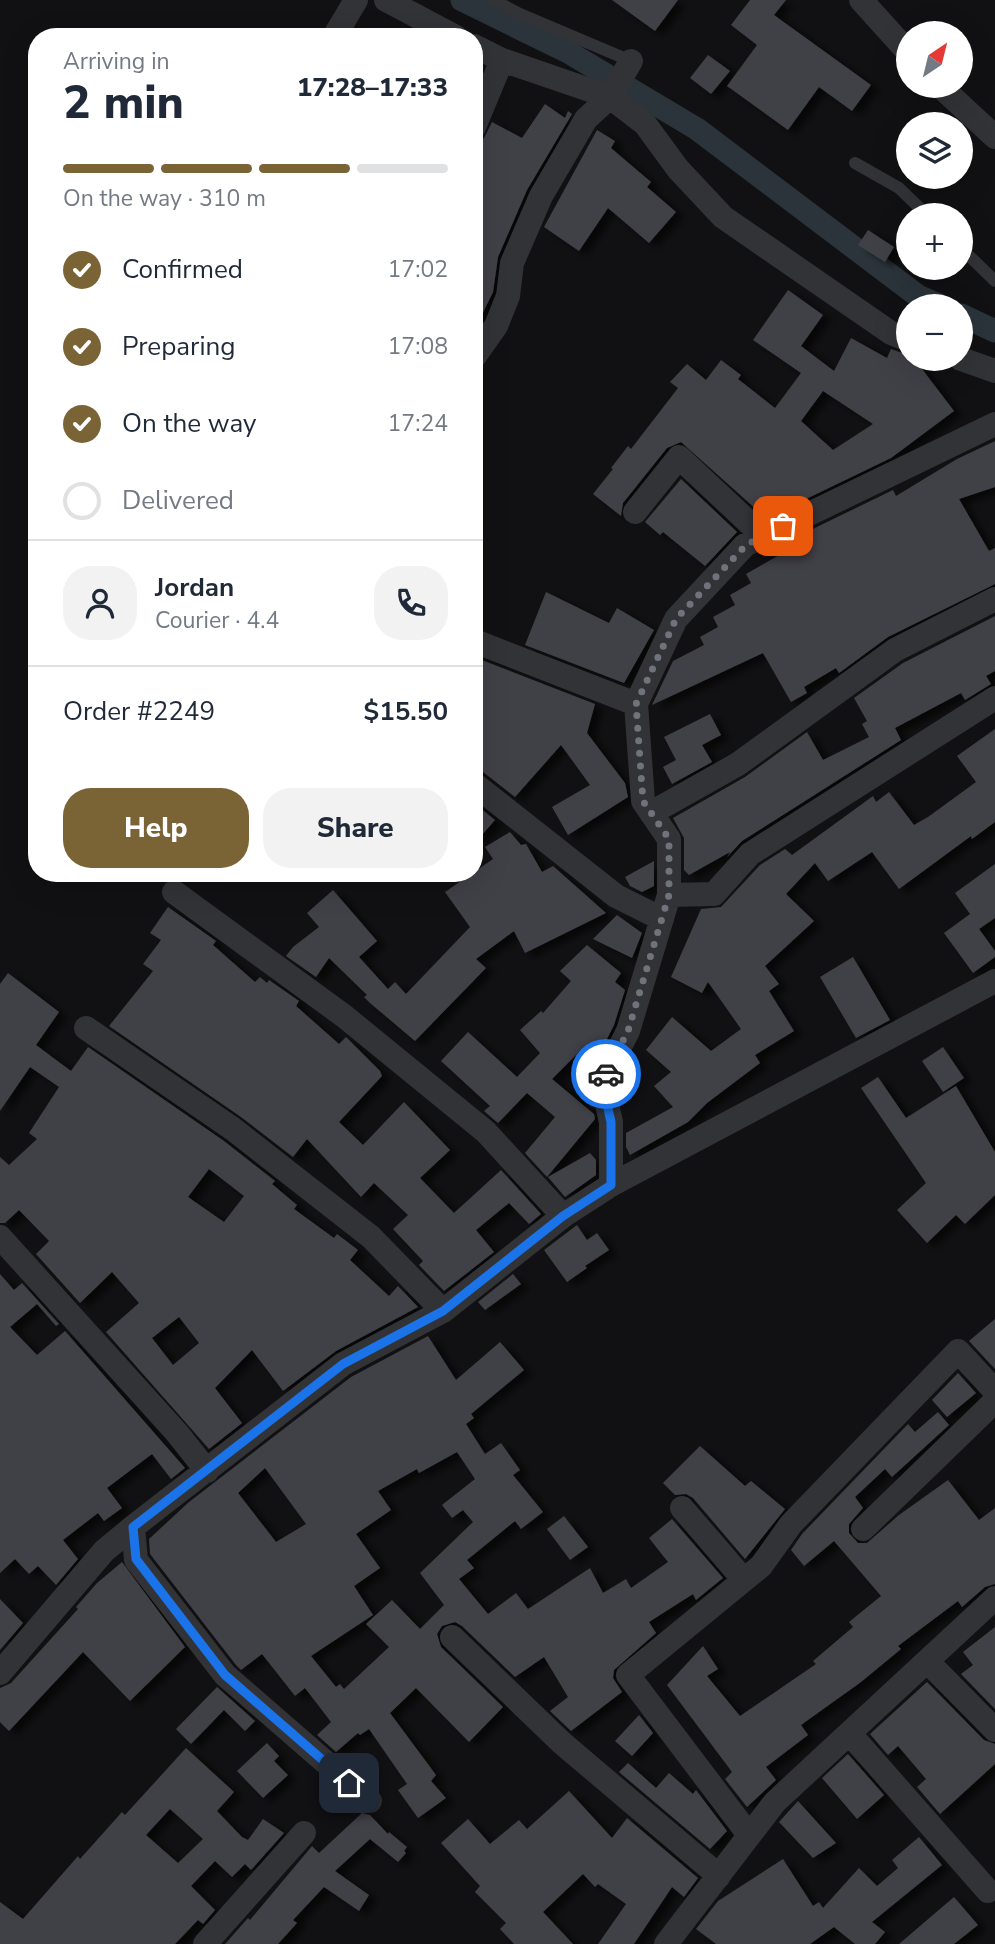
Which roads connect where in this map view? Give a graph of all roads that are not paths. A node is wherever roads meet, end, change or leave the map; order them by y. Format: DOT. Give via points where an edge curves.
graph roads {
  1 [pos="356,0"];
  2 [pos="386,0"];
  3 [pos="493,0"];
  4 [pos="861,0"];
  5 [pos="339,28"];
  6 [pos="439,28"];
  7 [pos="896,39"];
  8 [pos="483,51"];
  9 [pos="502,61"];
  10 [pos="631,61"];
  11 [pos="610,96"];
  12 [pos="953,98"];
  13 [pos="483,106"];
  14 [pos="995,138"];
  15 [pos="855,163"];
  16 [pos="915,203"];
  17 [pos="973,260"];
  18 [pos="995,281"];
  19 [pos="896,335"];
  20 [pos="483,344"];
  21 [pos="973,363"];
  22 [pos="995,371"];
  23 [pos="995,424"];
  24 [pos="635,512"];
  25 [pos="763,536"];
  26 [pos="995,599"];
  27 [pos="483,644"];
  28 [pos="995,698"];
  29 [pos="636,704"];
  30 [pos="483,791"];
  31 [pos="651,813"];
  32 [pos="174,892"];
  33 [pos="669,895"];
  34 [pos="662,919"];
  35 [pos="995,981"];
  36 [pos="86,1028"];
  37 [pos="611,1185"];
  38 [pos="563,1216"];
  39 [pos="0,1237"];
  40 [pos="443,1311"];
  41 [pos="995,1391"];
  42 [pos="995,1401"];
  43 [pos="207,1471"];
  44 [pos="682,1508"];
  45 [pos="133,1527"];
  46 [pos="863,1529"];
  47 [pos="744,1580"];
  48 [pos="995,1598"];
  49 [pos="452,1637"];
  50 [pos="927,1661"];
  51 [pos="0,1673"];
  52 [pos="995,1730"];
  53 [pos="850,1734"];
  54 [pos="370,1801"];
  55 [pos="304,1833"];
  56 [pos="749,1835"];
  57 [pos="719,1876"];
  58 [pos="988,1891"];
  59 [pos="205,1944"];
  60 [pos="666,1944"];
  1 -- 5 [label="street"];
  2 -- 6 [label="street"];
  3 -- 10 [label="lane"];
  4 -- 7 [label="street"];
  8 -- 9 [label="street"];
  9 -- 11 [label="street"];
  9 -- 13 [label="street"];
  10 -- 11 [label="street"];
  11 -- 19 [label="street" via="645,124 678,169 723,217"];
  11 -- 20 [label="street" via="586,119 541,196 512,263 508,296"];
  12 -- 14 [label="street"];
  15 -- 16 [label="lane" via="900,188"];
  17 -- 18 [label="lane"];
  21 -- 22 [label="street"];
  23 -- 25 [label="street"];
  24 -- 25 [label="street" via="679,457"];
  25 -- 29 [label="street" via="746,545 676,619"];
  26 -- 31 [label="street" via="895,650 738,764"];
  27 -- 29 [label="street"];
  28 -- 33 [label="street" via="750,854 714,894"];
  29 -- 31 [label="street" via="643,801"];
  30 -- 34 [label="street" via="616,896"];
  31 -- 33 [label="street" via="669,839"];
  32 -- 38 [label="street" via="344,1016 486,1132"];
  33 -- 34 [label="street"];
  34 -- 37 [label="street" via="628,1031 602,1082 611,1122"];
  35 -- 37 [label="street"];
  36 -- 40 [label="street" via="233,1129 371,1237"];
  37 -- 38 [label="street"];
  38 -- 40 [label="street"];
  39 -- 43 [label="street"];
  40 -- 43 [label="street" via="343,1364"];
  41 -- 47 [label="street" via="958,1351 791,1524 761,1566"];
  42 -- 46 [label="street"];
  43 -- 45 [label="street"];
  44 -- 47 [label="street"];
  45 -- 51 [label="street" via="104,1550"];
  45 -- 54 [label="street" via="136,1559 225,1675"];
  47 -- 56 [label="street" via="628,1675"];
  48 -- 50 [label="street"];
  49 -- 57 [label="street" via="562,1743"];
  50 -- 52 [label="street"];
  50 -- 53 [label="street"];
  53 -- 56 [label="street" via="775,1801"];
  53 -- 58 [label="street"];
  55 -- 59 [label="street"];
  56 -- 57 [label="street"];
  57 -- 60 [label="street"];
}
